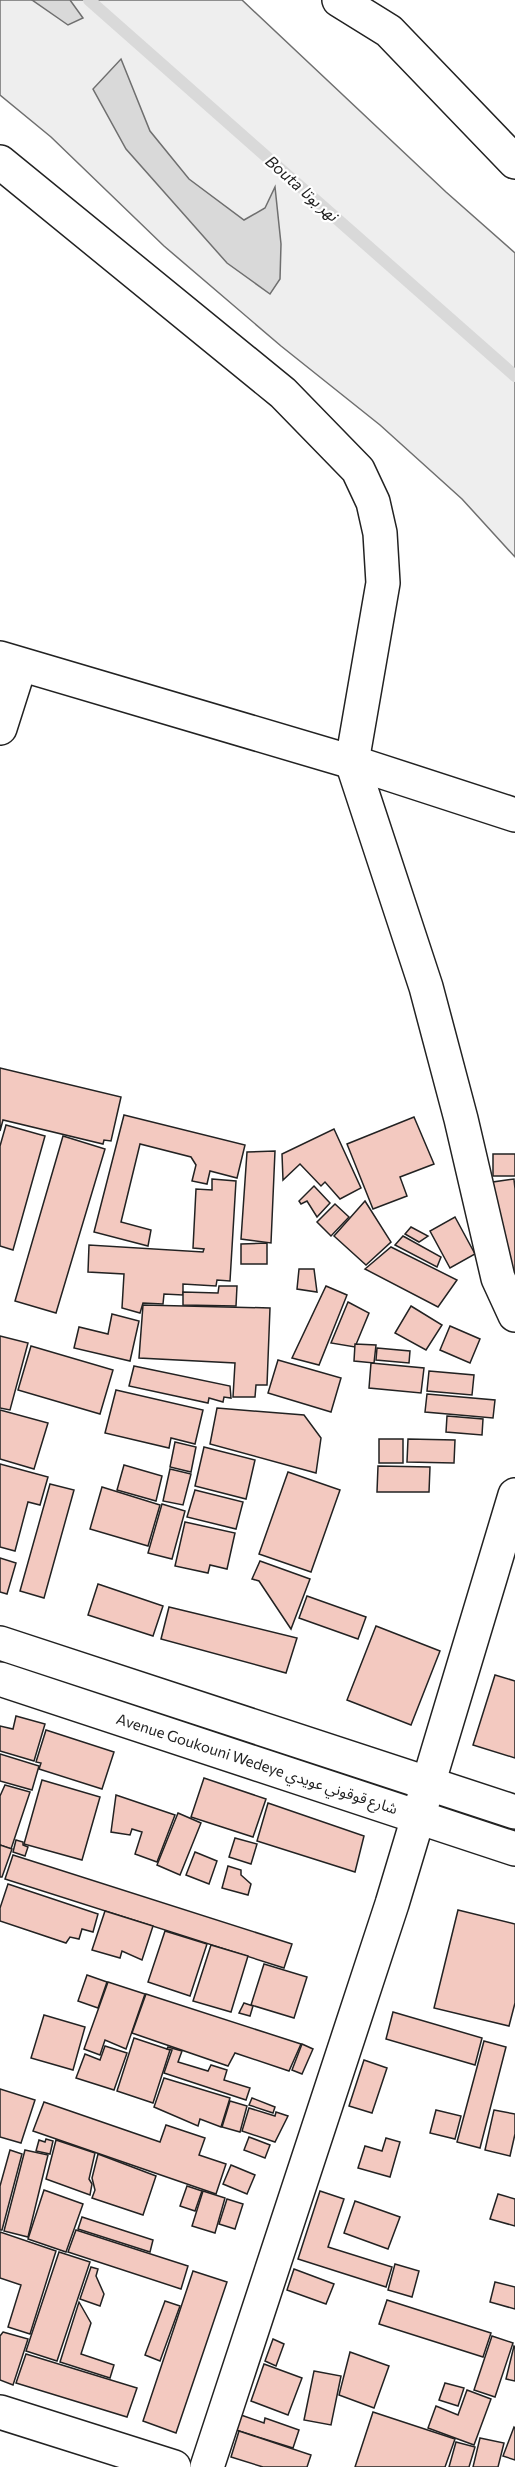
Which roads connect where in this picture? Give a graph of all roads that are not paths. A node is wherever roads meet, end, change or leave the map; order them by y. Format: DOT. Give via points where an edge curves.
graph roads {
  1 [pos="339,0"];
  2 [pos="368,8"];
  3 [pos="0,162"];
  4 [pos="515,162"];
  5 [pos="10,662"];
  6 [pos="0,728"];
  7 [pos="352,762"];
  8 [pos="515,815"];
  9 [pos="515,1315"];
  10 [pos="515,1495"];
  11 [pos="0,1643"];
  12 [pos="0,1679"];
  13 [pos="429,1784"];
  14 [pos="515,1812"];
  15 [pos="417,1817"];
  16 [pos="515,1849"];
  17 [pos="0,2412"];
  18 [pos="174,2467"];
  19 [pos="207,2467"];
  1 -- 2 [label="street"];
  2 -- 4 [label="street"];
  3 -- 7 [label="street" via="283,393 358,470 373,502 380,533 383,583"];
  5 -- 6 [label="street"];
  5 -- 7 [label="street"];
  7 -- 8 [label="street"];
  7 -- 9 [label="street" via="426,987 498,1278"];
  10 -- 13 [label="street"];
  11 -- 13 [label="street"];
  12 -- 15 [label="street, Avenue Goukouni Wedeye شارع قوقوني عويدي"];
  13 -- 14 [label="street"];
  13 -- 15 [label="street"];
  15 -- 16 [label="street, Avenue Goukouni Wedeye شارع قوقوني عويدي"];
  15 -- 19 [label="street"];
  17 -- 18 [label="street"];
}
